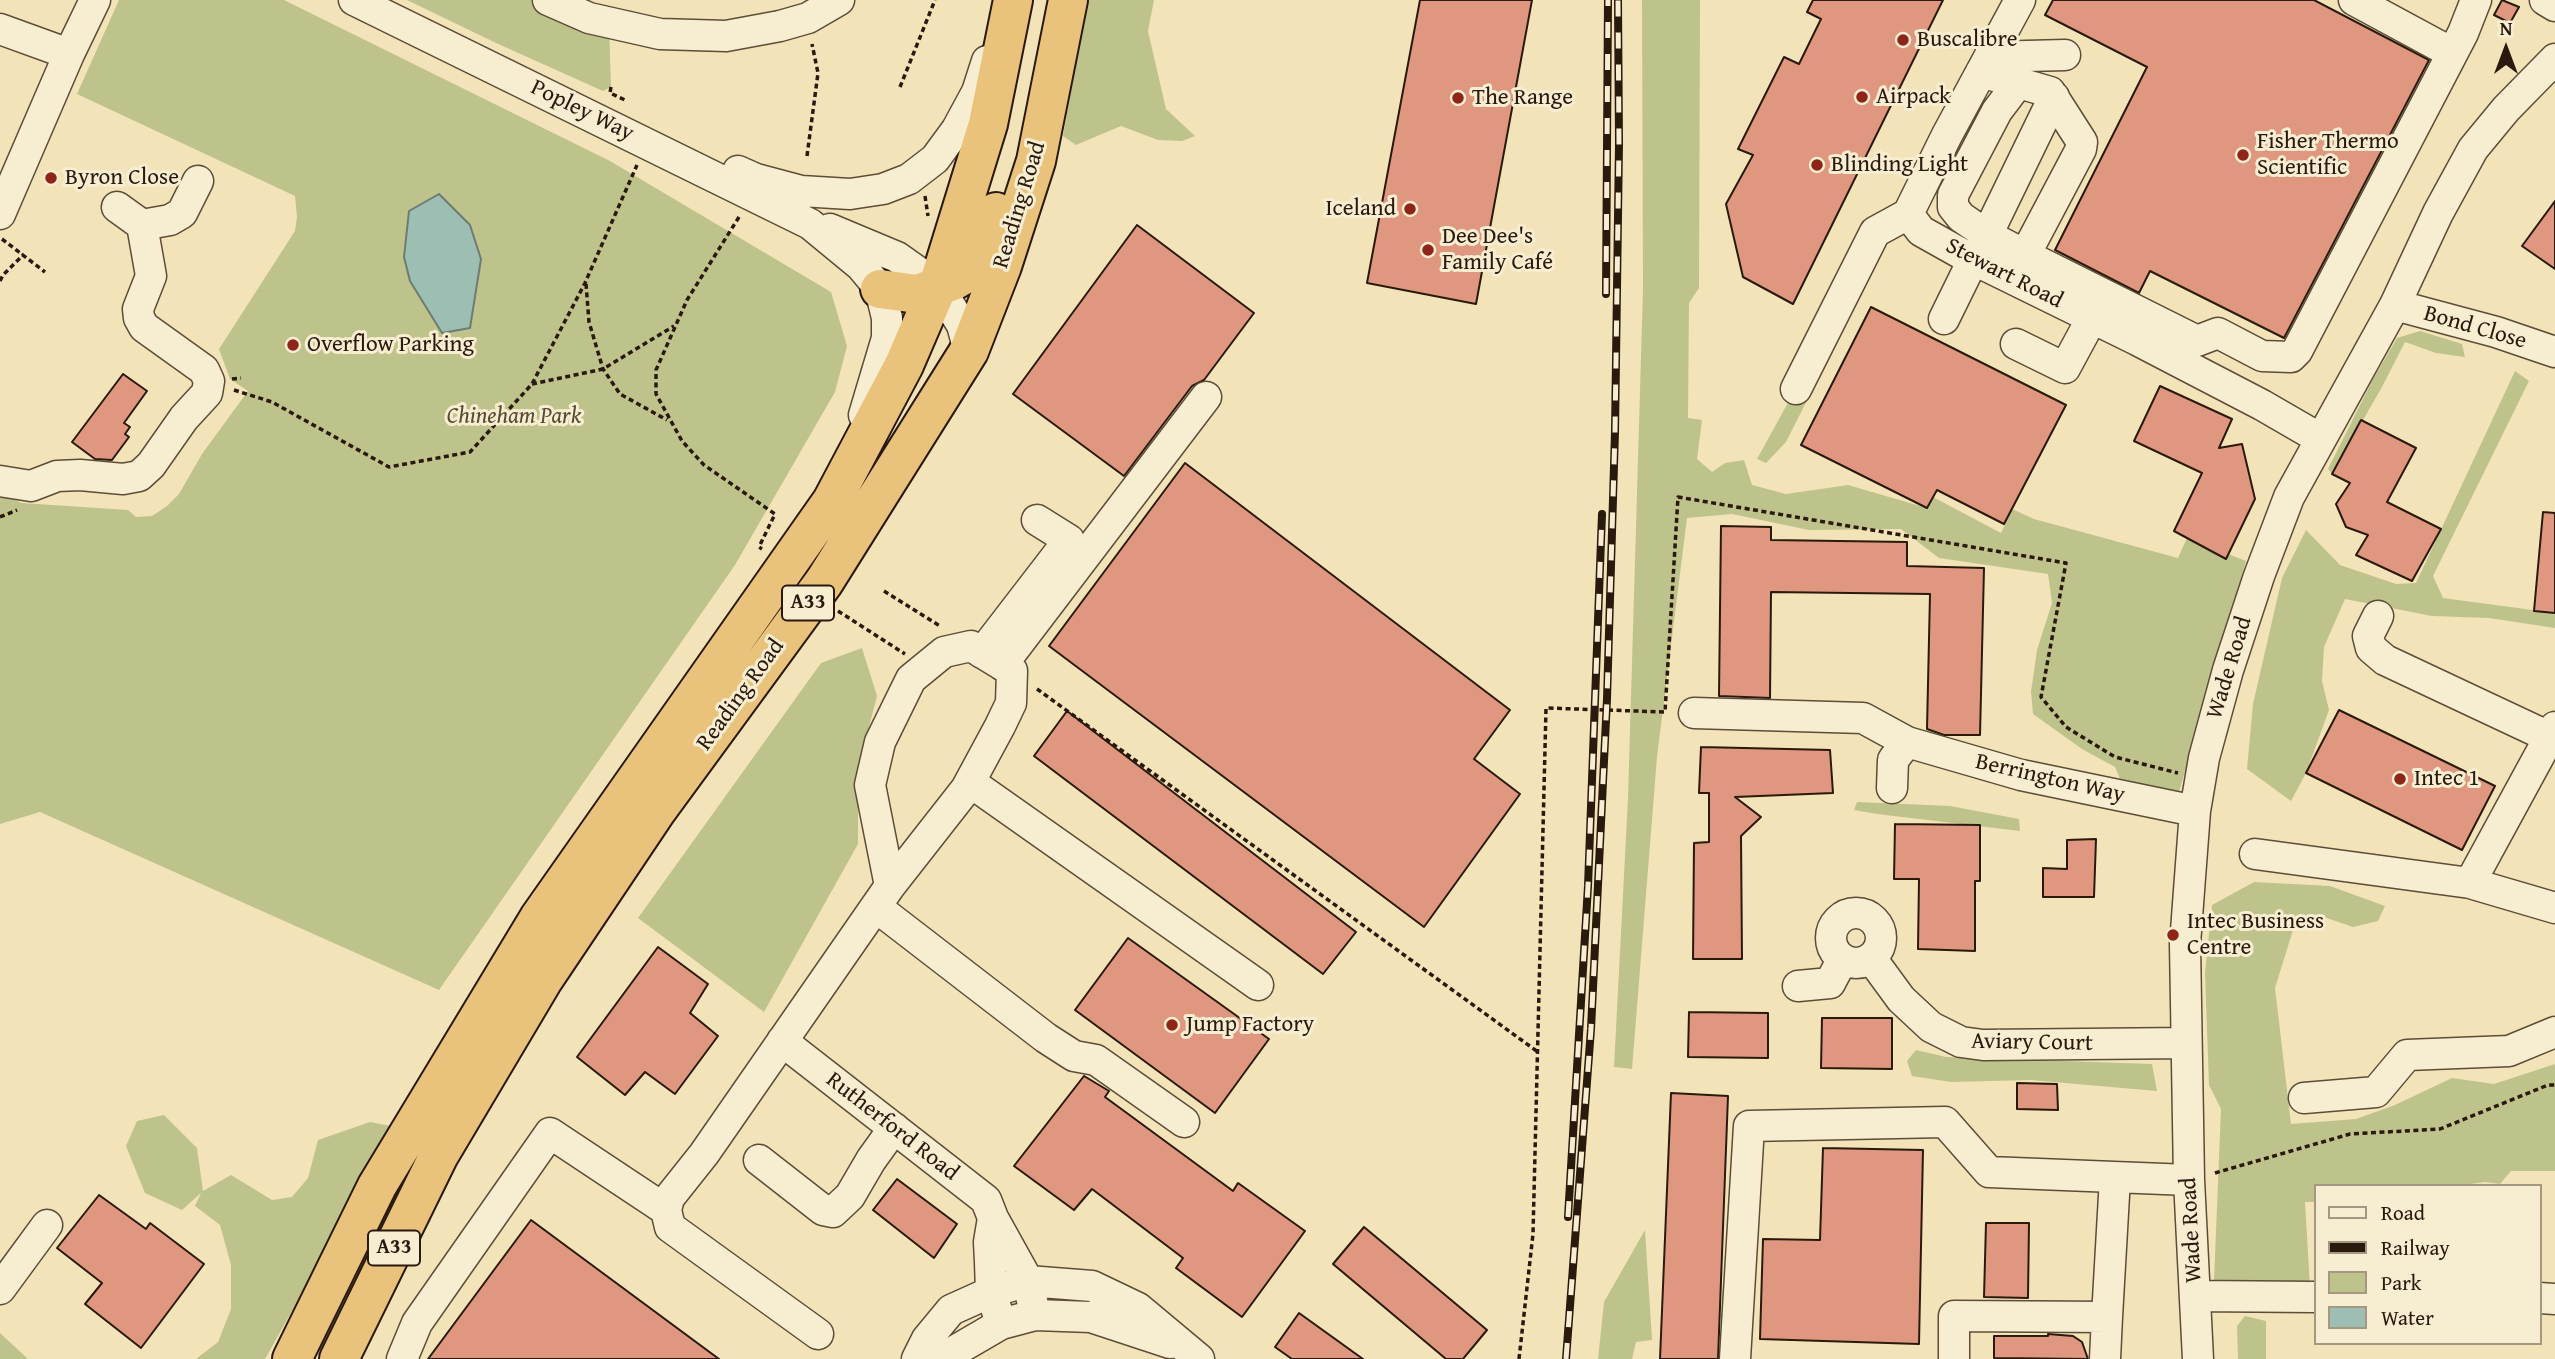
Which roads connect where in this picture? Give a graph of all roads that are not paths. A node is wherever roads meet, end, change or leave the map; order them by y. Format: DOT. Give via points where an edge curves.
graph roads {
  1 [pos="95,0"];
  2 [pos="354,0"];
  3 [pos="548,0"];
  4 [pos="839,0"];
  5 [pos="1013,0"];
  6 [pos="1049,0"];
  7 [pos="1068,0"];
  8 [pos="2020,0"];
  9 [pos="2354,0"];
  10 [pos="2476,0"];
  11 [pos="2545,0"];
  12 [pos="2555,6"];
  13 [pos="0,29"];
  14 [pos="2452,52"];
  15 [pos="69,54"];
  16 [pos="2066,55"];
  17 [pos="2555,59"];
  18 [pos="1985,64"];
  19 [pos="2019,82"];
  20 [pos="2054,97"];
  21 [pos="646,155"];
  22 [pos="198,181"];
  23 [pos="117,207"];
  24 [pos="0,214"];
  25 [pos="1908,214"];
  26 [pos="810,224"];
  27 [pos="142,225"];
  28 [pos="1980,247"];
  29 [pos="2025,255"];
  30 [pos="938,286"];
  31 [pos="880,289"];
  32 [pos="2395,304"];
  33 [pos="2092,318"];
  34 [pos="1944,319"];
  35 [pos="2016,344"];
  36 [pos="970,351"];
  37 [pos="2555,352"];
  38 [pos="1796,389"];
  39 [pos="1206,397"];
  40 [pos="2319,438"];
  41 [pos="0,481"];
  42 [pos="832,501"];
  43 [pos="1037,520"];
  44 [pos="2378,616"];
  45 [pos="992,659"];
  46 [pos="1694,713"];
  47 [pos="2552,732"];
  48 [pos="1907,742"];
  49 [pos="970,782"];
  50 [pos="1892,788"];
  51 [pos="2195,811"];
  52 [pos="877,829"];
  53 [pos="924,841"];
  54 [pos="2256,854"];
  55 [pos="2470,883"];
  56 [pos="883,896"];
  57 [pos="2555,908"];
  58 [pos="1258,985"];
  59 [pos="1798,986"];
  60 [pos="2555,1032"];
  61 [pos="782,1041"];
  62 [pos="2186,1043"];
  63 [pos="2304,1098"];
  64 [pos="1184,1122"];
  65 [pos="894,1128"];
  66 [pos="759,1160"];
  67 [pos="2115,1178"];
  68 [pos="2189,1180"];
  69 [pos="666,1210"];
  70 [pos="47,1225"];
  71 [pos="1021,1270"];
  72 [pos="0,1289"];
  73 [pos="991,1292"];
  74 [pos="2196,1296"];
  75 [pos="2314,1297"];
  76 [pos="951,1310"];
  77 [pos="1035,1315"];
  78 [pos="2107,1317"];
  79 [pos="1001,1324"];
  80 [pos="818,1334"];
  81 [pos="1191,1354"];
  82 [pos="292,1359"];
  83 [pos="339,1359"];
  84 [pos="402,1359"];
  85 [pos="917,1359"];
  86 [pos="941,1359"];
  87 [pos="1735,1359"];
  88 [pos="1954,1359"];
  89 [pos="2105,1359"];
  90 [pos="2198,1359"];
  1 -- 15 [label="street"];
  2 -- 21 [label="street, Popley Way"];
  3 -- 4 [label="street" via="589,18 660,34 726,36 808,18"];
  5 -- 21 [label="street" via="977,92 957,129 935,159 883,189 850,194 801,191 756,179 678,147"];
  5 -- 30 [label="highway, Reading Road / A33" via="988,124"];
  6 -- 30 [label="highway" via="1021,140 995,214 978,256 965,274"];
  7 -- 36 [label="highway, Reading Road / A33" via="1036,161"];
  8 -- 18 [label="street"];
  9 -- 14 [label="street"];
  10 -- 14 [label="street"];
  11 -- 12 [label="street"];
  13 -- 15 [label="street"];
  14 -- 29 [label="street" via="2291,357 2262,356 2218,333 2197,341"];
  15 -- 24 [label="street"];
  16 -- 18 [label="street"];
  17 -- 32 [label="street, Wade Road" via="2473,149"];
  18 -- 19 [label="street"];
  18 -- 25 [label="street"];
  19 -- 20 [label="street"];
  19 -- 28 [label="street" via="1997,111 1953,195 1953,207"];
  20 -- 28 [label="street"];
  20 -- 29 [label="street" via="2082,142 2081,149"];
  21 -- 26 [label="street, Popley Way"];
  22 -- 27 [label="street" via="181,213"];
  23 -- 27 [label="street"];
  25 -- 28 [label="street, Stewart Road" via="1921,231"];
  25 -- 38 [label="street" via="1875,232"];
  26 -- 30 [label="street, Popley Way" via="897,257"];
  26 -- 31 [label="street, Popley Way" via="861,266"];
  27 -- 41 [label="street" via="151,276 139,318 144,327 204,370 209,381 207,393 139,476 57,476 31,486"];
  28 -- 29 [label="street"];
  28 -- 33 [label="street, Stewart Road"];
  28 -- 34 [label="street"];
  30 -- 31 [label="highway" via="917,294"];
  30 -- 36 [label="street, Popley Way" via="962,325"];
  30 -- 42 [label="highway, Reading Road / A33" via="904,365"];
  31 -- 42 [label="street, Popley Way" via="887,338 870,400"];
  32 -- 37 [label="street, Bond Close"];
  32 -- 40 [label="street, Wade Road"];
  33 -- 35 [label="street" via="2065,368"];
  33 -- 40 [label="street, Stewart Road"];
  36 -- 83 [label="highway, Reading Road / A33" via="824,582 657,810 543,980 439,1155"];
  39 -- 45 [label="street"];
  40 -- 51 [label="street, Wade Road" via="2289,497 2259,576 2207,745"];
  42 -- 82 [label="highway, Reading Road / A33" via="539,918 377,1186"];
  43 -- 45 [label="street" via="1069,540"];
  44 -- 47 [label="street" via="2368,636 2371,648 2385,660"];
  45 -- 49 [label="street" via="1011,703"];
  45 -- 52 [label="street" via="944,652 911,679 880,742 872,774"];
  46 -- 48 [label="street, Berrington Way" via="1863,718"];
  47 -- 55 [label="street"];
  48 -- 50 [label="street" via="1893,760"];
  48 -- 51 [label="street, Berrington Way" via="2021,775"];
  49 -- 53 [label="street"];
  49 -- 58 [label="street"];
  51 -- 62 [label="street, Wade Road" via="2185,944"];
  52 -- 53 [label="street"];
  52 -- 56 [label="street"];
  53 -- 56 [label="street"];
  54 -- 55 [label="street"];
  55 -- 57 [label="street"];
  56 -- 61 [label="street"];
  56 -- 64 [label="street" via="1046,1038 1074,1056 1096,1060"];
  59 -- 62 [label="street, Aviary Court" via="1830,983 1857,959 1931,1027 1961,1042 1983,1032"];
  60 -- 63 [label="street" via="2509,1051 2407,1055 2376,1092"];
  61 -- 65 [label="street, Rutherford Road"];
  61 -- 69 [label="street" via="669,1198"];
  62 -- 68 [label="street, Wade Road"];
  65 -- 66 [label="street" via="850,1196 833,1212 823,1210"];
  65 -- 71 [label="street, Rutherford Road" via="986,1200"];
  67 -- 68 [label="street"];
  67 -- 78 [label="street"];
  67 -- 87 [label="street" via="1989,1172 1945,1122 1749,1126"];
  68 -- 74 [label="street, Wade Road"];
  69 -- 80 [label="street" via="670,1227"];
  69 -- 84 [label="street" via="550,1133 417,1323"];
  70 -- 72 [label="street"];
  71 -- 73 [label="street"];
  71 -- 76 [label="street" via="975,1287"];
  71 -- 77 [label="street, Rutherford Road"];
  71 -- 81 [label="street" via="1092,1286 1139,1308"];
  73 -- 76 [label="street"];
  73 -- 79 [label="street"];
  74 -- 75 [label="street"];
  74 -- 90 [label="street, Wade Road"];
  76 -- 85 [label="street"];
  77 -- 79 [label="street"];
  77 -- 81 [label="street" via="1091,1317"];
  78 -- 88 [label="street" via="1954,1316"];
  78 -- 89 [label="street"];
  79 -- 86 [label="street"];
}
